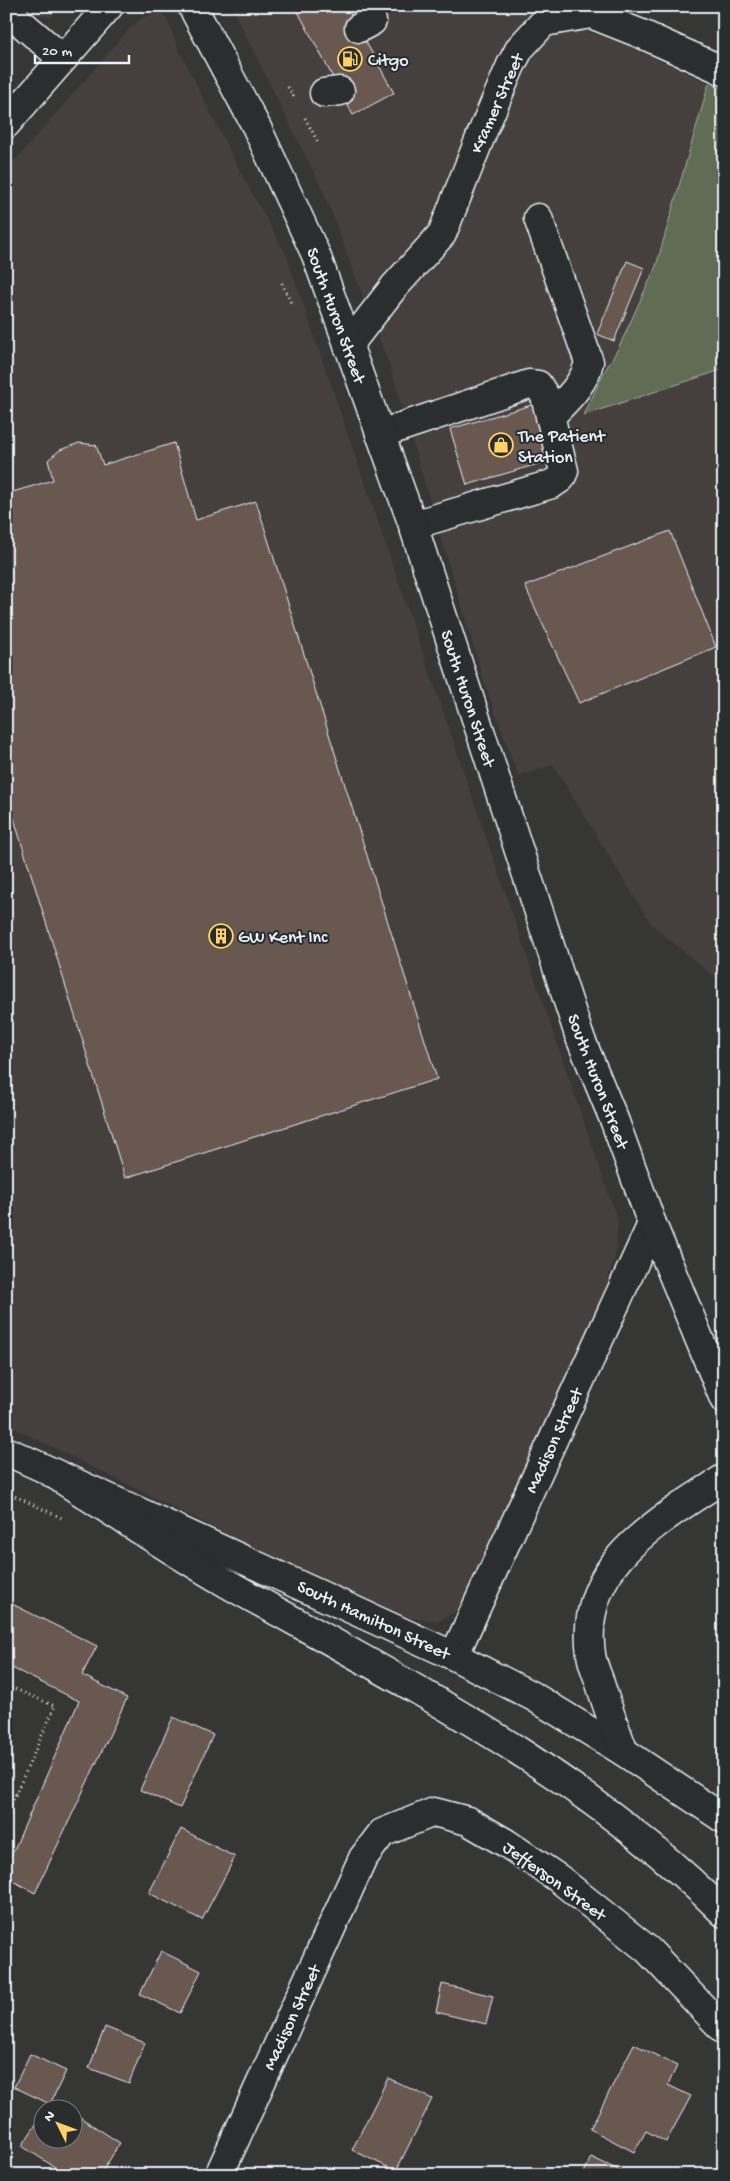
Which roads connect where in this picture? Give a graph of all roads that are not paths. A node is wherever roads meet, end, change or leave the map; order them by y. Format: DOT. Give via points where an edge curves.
graph roads {
  1 [pos="109,6"];
  2 [pos="192,6"];
  3 [pos="6,10"];
  4 [pos="64,59"];
  5 [pos="724,71"];
  6 [pos="6,124"];
  7 [pos="538,218"];
  8 [pos="348,346"];
  9 [pos="550,417"];
  10 [pos="380,434"];
  11 [pos="413,525"];
  12 [pos="652,1224"];
  13 [pos="724,1399"];
  14 [pos="6,1451"];
  15 [pos="49,1471"];
  16 [pos="724,1478"];
  17 [pos="454,1656"];
  18 [pos="624,1752"];
  19 [pos="724,1819"];
  20 [pos="363,1858"];
  21 [pos="724,1913"];
  22 [pos="724,2030"];
  23 [pos="219,2175"];
  1 -- 4 [label="main road"];
  2 -- 8 [label="main road, South Huron Street" via="257,128 316,255"];
  3 -- 4 [label="main road"];
  4 -- 6 [label="main road"];
  5 -- 8 [label="main road, Kramer Street" via="590,14 544,22 520,48 511,65 442,234 394,287"];
  7 -- 9 [label="main road" via="589,362 578,388"];
  8 -- 10 [label="main road, South Huron Street"];
  9 -- 10 [label="main road" via="545,396 538,385 528,384"];
  9 -- 11 [label="main road" via="564,471 561,478 552,484"];
  10 -- 11 [label="main road, South Huron Street"];
  11 -- 12 [label="main road, South Huron Street" via="580,1036"];
  12 -- 13 [label="main road, South Huron Street"];
  12 -- 17 [label="main road, Madison Street"];
  14 -- 15 [label="main road, South Hamilton Street"];
  15 -- 17 [label="main road, South Hamilton Street"];
  15 -- 21 [label="main road" via="226,1582 491,1732 598,1805"];
  16 -- 18 [label="main road" via="645,1531 616,1560 596,1591 588,1629 591,1656"];
  17 -- 18 [label="main road, South Hamilton Street" via="534,1698"];
  18 -- 19 [label="main road, South Hamilton Street"];
  20 -- 22 [label="main road, Jefferson Street" via="382,1833 434,1812 468,1821 558,1878 648,1950"];
  20 -- 23 [label="main road, Madison Street"];
}
